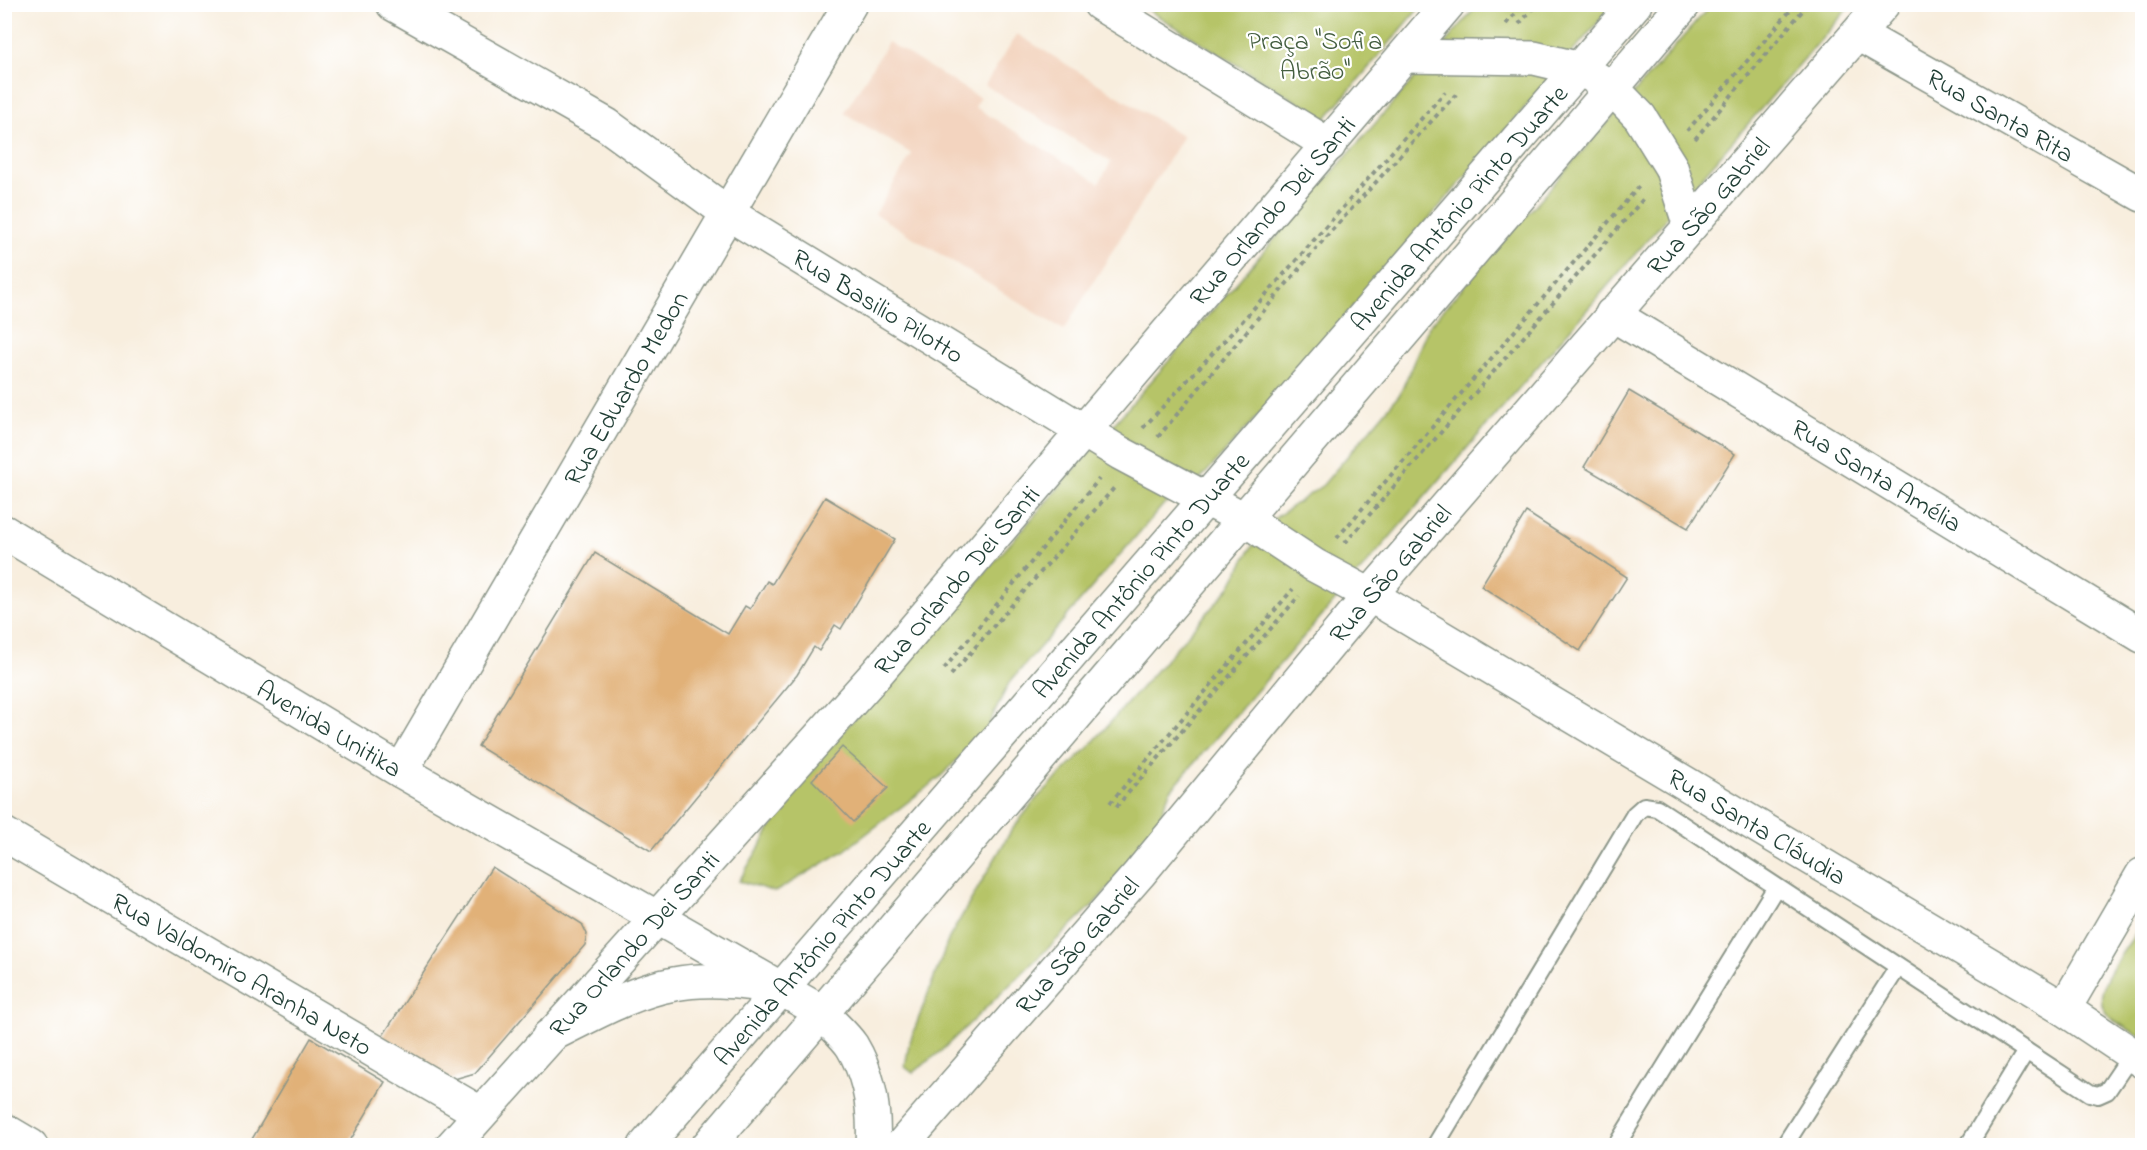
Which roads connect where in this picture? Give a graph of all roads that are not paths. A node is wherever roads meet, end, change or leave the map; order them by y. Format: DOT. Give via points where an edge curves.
graph roads {
  1 [pos="393,4"];
  2 [pos="850,4"];
  3 [pos="1100,4"];
  4 [pos="1448,4"];
  5 [pos="1635,4"];
  6 [pos="1684,4"];
  7 [pos="1883,4"];
  8 [pos="1858,34"];
  9 [pos="1404,56"];
  10 [pos="1581,69"];
  11 [pos="1612,88"];
  12 [pos="1329,145"];
  13 [pos="2142,195"];
  14 [pos="729,214"];
  15 [pos="1690,226"];
  16 [pos="1612,314"];
  17 [pos="1084,430"];
  18 [pos="1206,501"];
  19 [pos="1246,520"];
  20 [pos="5,532"];
  21 [pos="1370,595"];
  22 [pos="2142,636"];
  23 [pos="401,771"];
  24 [pos="4,834"];
  25 [pos="2142,875"];
  26 [pos="1776,887"];
  27 [pos="657,916"];
  28 [pos="1898,967"];
  29 [pos="781,987"];
  30 [pos="2064,1010"];
  31 [pos="820,1011"];
  32 [pos="549,1036"];
  33 [pos="2026,1051"];
  34 [pos="2137,1057"];
  35 [pos="480,1113"];
  36 [pos="4,1130"];
  37 [pos="31,1146"];
  38 [pos="453,1146"];
  39 [pos="645,1146"];
  40 [pos="708,1146"];
  41 [pos="873,1146"];
  42 [pos="900,1146"];
  43 [pos="1435,1146"];
  44 [pos="1616,1146"];
  45 [pos="1784,1146"];
  46 [pos="1968,1146"];
  1 -- 14 [label="main road, Rua Basilio Pilotto" via="607,125"];
  2 -- 14 [label="main road, Rua Eduardo Medon"];
  3 -- 12 [label="main road"];
  4 -- 9 [label="main road, Rua Orlando Dei Santi"];
  5 -- 10 [label="main road, Avenida Antônio Pinto Duarte"];
  6 -- 11 [label="main road, Avenida Antônio Pinto Duarte"];
  7 -- 8 [label="main road, Rua São Gabriel"];
  8 -- 13 [label="main road, Rua Santa Rita"];
  8 -- 15 [label="main road, Rua São Gabriel"];
  9 -- 10 [label="main road" via="1534,58"];
  9 -- 12 [label="main road, Rua Orlando Dei Santi"];
  10 -- 11 [label="main road"];
  10 -- 18 [label="main road, Avenida Antônio Pinto Duarte"];
  11 -- 15 [label="main road" via="1640,117 1668,162"];
  11 -- 19 [label="main road, Avenida Antônio Pinto Duarte"];
  12 -- 17 [label="main road, Rua Orlando Dei Santi"];
  14 -- 17 [label="main road, Rua Basilio Pilotto"];
  14 -- 23 [label="main road, Rua Eduardo Medon"];
  15 -- 16 [label="main road, Rua São Gabriel"];
  16 -- 21 [label="main road, Rua São Gabriel"];
  16 -- 22 [label="main road, Rua Santa Amélia"];
  17 -- 18 [label="main road, Rua Basilio Pilotto"];
  17 -- 27 [label="main road, Rua Orlando Dei Santi" via="876,674"];
  18 -- 19 [label="main road, Rua Basilio Pilotto"];
  18 -- 29 [label="main road, Avenida Antônio Pinto Duarte"];
  19 -- 21 [label="main road, Rua Basilio Pilotto"];
  19 -- 31 [label="main road, Avenida Antônio Pinto Duarte"];
  20 -- 23 [label="main road, Avenida Unitika"];
  21 -- 30 [label="main road, Rua Santa Cláudia"];
  21 -- 42 [label="main road, Rua São Gabriel" via="1139,874"];
  23 -- 27 [label="main road, Avenida Unitika"];
  24 -- 35 [label="main road, Rua Valdomiro Aranha Neto"];
  25 -- 30 [label="main road"];
  26 -- 28 [label="lane"];
  26 -- 43 [label="lane" via="1657,808 1644,806 1635,814"];
  26 -- 44 [label="lane"];
  27 -- 29 [label="main road, Avenida Unitika"];
  27 -- 32 [label="main road, Rua Orlando Dei Santi"];
  28 -- 33 [label="lane"];
  28 -- 45 [label="lane"];
  29 -- 31 [label="main road, Avenida Unitika"];
  29 -- 32 [label="main road" via="717,981 673,984 616,1003"];
  29 -- 39 [label="main road, Avenida Antônio Pinto Duarte"];
  30 -- 34 [label="main road, Rua Santa Cláudia"];
  31 -- 40 [label="main road, Avenida Antônio Pinto Duarte"];
  31 -- 41 [label="main road, Avenida Unitika" via="852,1046 867,1081 874,1116"];
  32 -- 35 [label="main road, Rua Orlando Dei Santi"];
  33 -- 34 [label="lane" via="2098,1095 2107,1091"];
  33 -- 46 [label="lane"];
  35 -- 38 [label="main road, Rua Orlando Dei Santi"];
  36 -- 37 [label="main road"];
}
